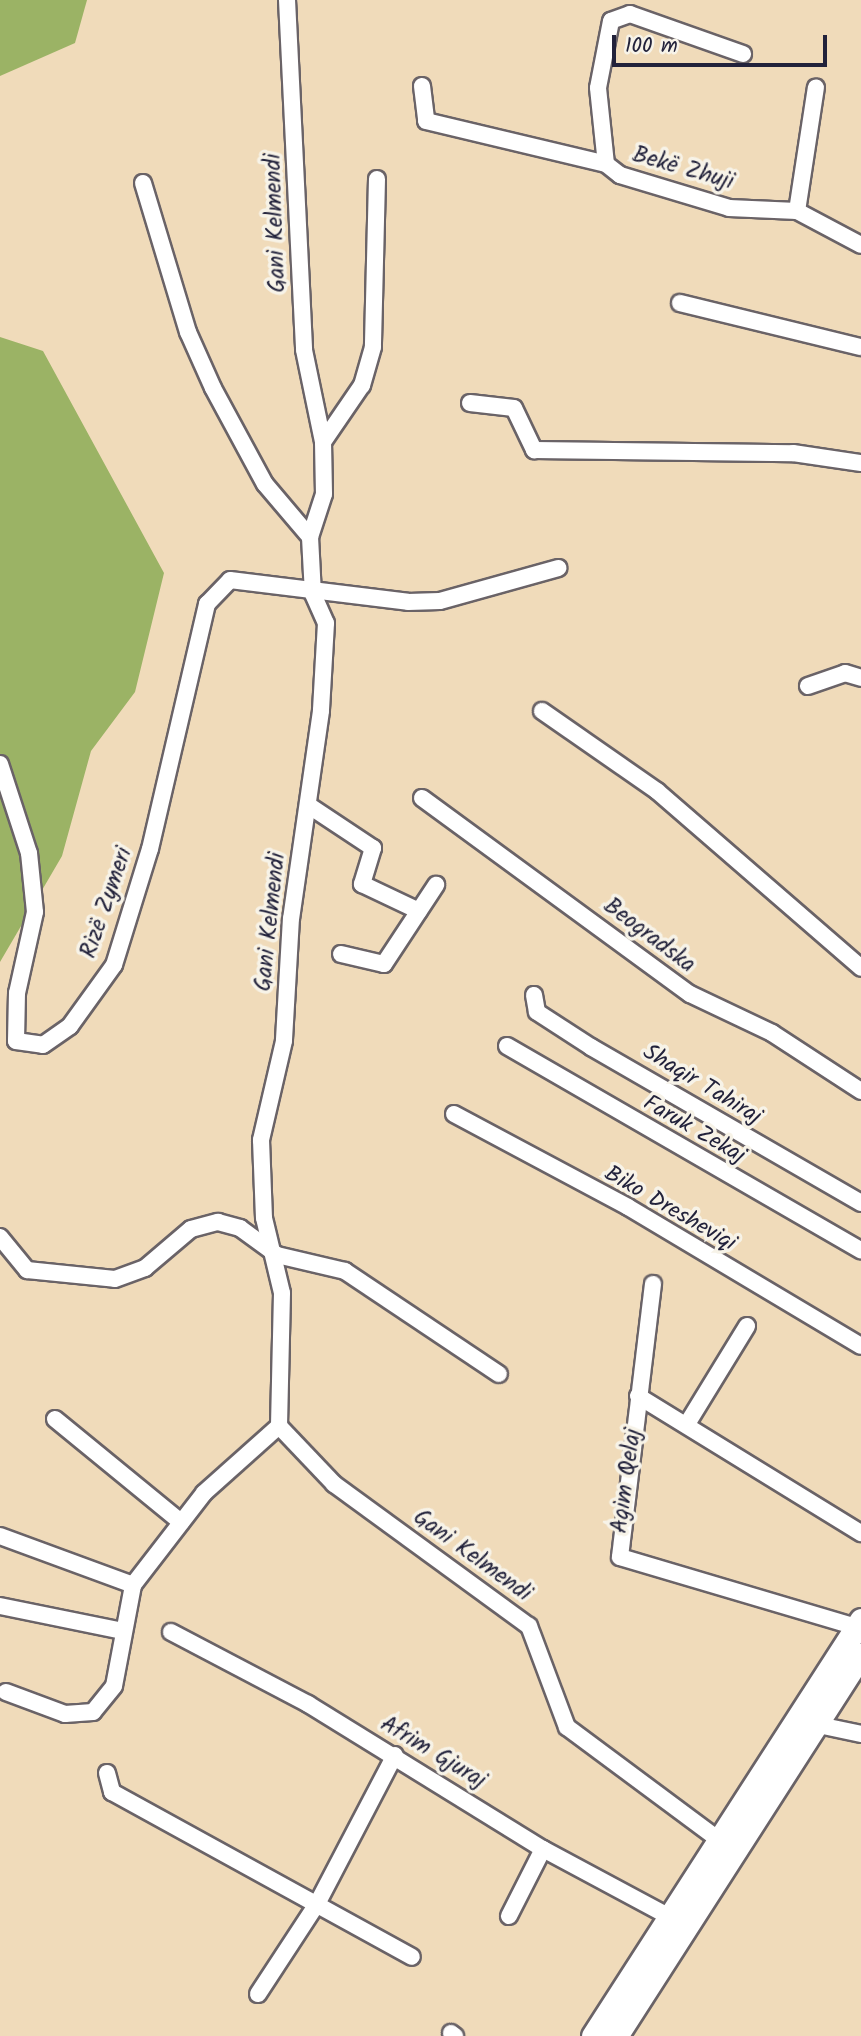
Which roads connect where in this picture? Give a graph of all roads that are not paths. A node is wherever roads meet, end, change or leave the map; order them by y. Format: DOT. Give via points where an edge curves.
graph roads {
  1 [pos="288,0"];
  2 [pos="743,54"];
  3 [pos="422,86"];
  4 [pos="816,88"];
  5 [pos="606,164"];
  6 [pos="377,180"];
  7 [pos="143,183"];
  8 [pos="797,211"];
  9 [pos="861,244"];
  10 [pos="680,303"];
  11 [pos="861,347"];
  12 [pos="470,403"];
  13 [pos="323,442"];
  14 [pos="861,463"];
  15 [pos="310,537"];
  16 [pos="558,568"];
  17 [pos="313,594"];
  18 [pos="861,678"];
  19 [pos="808,686"];
  20 [pos="542,711"];
  21 [pos="0,764"];
  22 [pos="422,797"];
  23 [pos="308,805"];
  24 [pos="436,885"];
  25 [pos="419,911"];
  26 [pos="341,954"];
  27 [pos="861,968"];
  28 [pos="534,995"];
  29 [pos="506,1046"];
  30 [pos="861,1091"];
  31 [pos="454,1114"];
  32 [pos="861,1203"];
  33 [pos="0,1237"];
  34 [pos="861,1250"];
  35 [pos="277,1255"];
  36 [pos="653,1284"];
  37 [pos="747,1326"];
  38 [pos="861,1346"];
  39 [pos="499,1374"];
  40 [pos="638,1396"];
  41 [pos="55,1419"];
  42 [pos="687,1424"];
  43 [pos="279,1426"];
  44 [pos="181,1522"];
  45 [pos="861,1533"];
  46 [pos="0,1536"];
  47 [pos="133,1585"];
  48 [pos="0,1606"];
  49 [pos="859,1623"];
  50 [pos="123,1631"];
  51 [pos="171,1632"];
  52 [pos="861,1655"];
  53 [pos="6,1692"];
  54 [pos="807,1723"];
  55 [pos="861,1734"];
  56 [pos="395,1755"];
  57 [pos="107,1773"];
  58 [pos="727,1846"];
  59 [pos="543,1849"];
  60 [pos="317,1904"];
  61 [pos="509,1916"];
  62 [pos="678,1922"];
  63 [pos="412,1957"];
  64 [pos="258,1994"];
  65 [pos="593,2036"];
  66 [pos="616,2036"];
  1 -- 13 [label="street, Gani Kelmendi" via="304,350"];
  2 -- 5 [label="street, Bekë Zhuji" via="631,14 611,21 598,88"];
  3 -- 5 [label="street" via="426,121"];
  4 -- 8 [label="street"];
  5 -- 8 [label="street, Bekë Zhuji" via="620,175 729,208"];
  6 -- 13 [label="street" via="371,357 362,385"];
  7 -- 15 [label="street" via="188,332 214,388 265,484"];
  8 -- 9 [label="street, Bekë Zhuji"];
  10 -- 11 [label="street"];
  12 -- 14 [label="street" via="514,408 534,450 793,453"];
  13 -- 15 [label="street, Gani Kelmendi" via="324,494"];
  15 -- 17 [label="street, Gani Kelmendi"];
  16 -- 17 [label="street" via="440,601"];
  17 -- 21 [label="street, Rizë Zymeri" via="230,580 207,604 150,849 114,965 70,1026 43,1045 16,1041 13,1022 35,912 29,853"];
  17 -- 23 [label="street, Gani Kelmendi" via="326,623"];
  18 -- 19 [label="street" via="845,673"];
  20 -- 27 [label="street" via="657,791"];
  22 -- 30 [label="street, Beogradska" via="690,994 772,1033"];
  23 -- 25 [label="street" via="373,848 362,884"];
  23 -- 35 [label="street, Gani Kelmendi" via="291,918 284,1041 261,1140 264,1217"];
  24 -- 25 [label="street"];
  25 -- 26 [label="street" via="384,964"];
  28 -- 32 [label="street, Shaqir Tahiraj" via="537,1012 591,1047"];
  29 -- 34 [label="street, Faruk Zekaj"];
  31 -- 38 [label="street, Biko Dresheviqi" via="628,1207"];
  33 -- 35 [label="street" via="27,1270 47,1276 115,1279 145,1268 191,1229 218,1222 240,1228"];
  35 -- 39 [label="street" via="345,1270"];
  35 -- 43 [label="street, Gani Kelmendi" via="284,1348"];
  36 -- 40 [label="street, Agim Qelaj"];
  37 -- 42 [label="street"];
  40 -- 42 [label="street"];
  40 -- 49 [label="street, Agim Qelaj" via="620,1558"];
  41 -- 44 [label="street"];
  42 -- 45 [label="street"];
  43 -- 44 [label="street"];
  43 -- 58 [label="street, Gani Kelmendi" via="334,1484 529,1626 567,1727"];
  44 -- 47 [label="street"];
  46 -- 47 [label="street"];
  47 -- 50 [label="street"];
  48 -- 50 [label="street"];
  49 -- 54 [label="main road, Agim Qelaj"];
  50 -- 53 [label="street" via="114,1686 93,1712 65,1714"];
  51 -- 56 [label="street, Afrim Gjuraj"];
  52 -- 54 [label="main road, Agim Qelaj"];
  54 -- 55 [label="street"];
  54 -- 58 [label="main road, Agim Qelaj"];
  56 -- 59 [label="street, Afrim Gjuraj"];
  56 -- 60 [label="street"];
  57 -- 60 [label="street" via="112,1792"];
  58 -- 62 [label="main road, Agim Qelaj"];
  59 -- 61 [label="street"];
  59 -- 62 [label="street, Afrim Gjuraj"];
  60 -- 63 [label="street"];
  60 -- 64 [label="street"];
  62 -- 65 [label="main road, Agim Qelaj"];
  62 -- 66 [label="main road, Agim Qelaj"];
}
